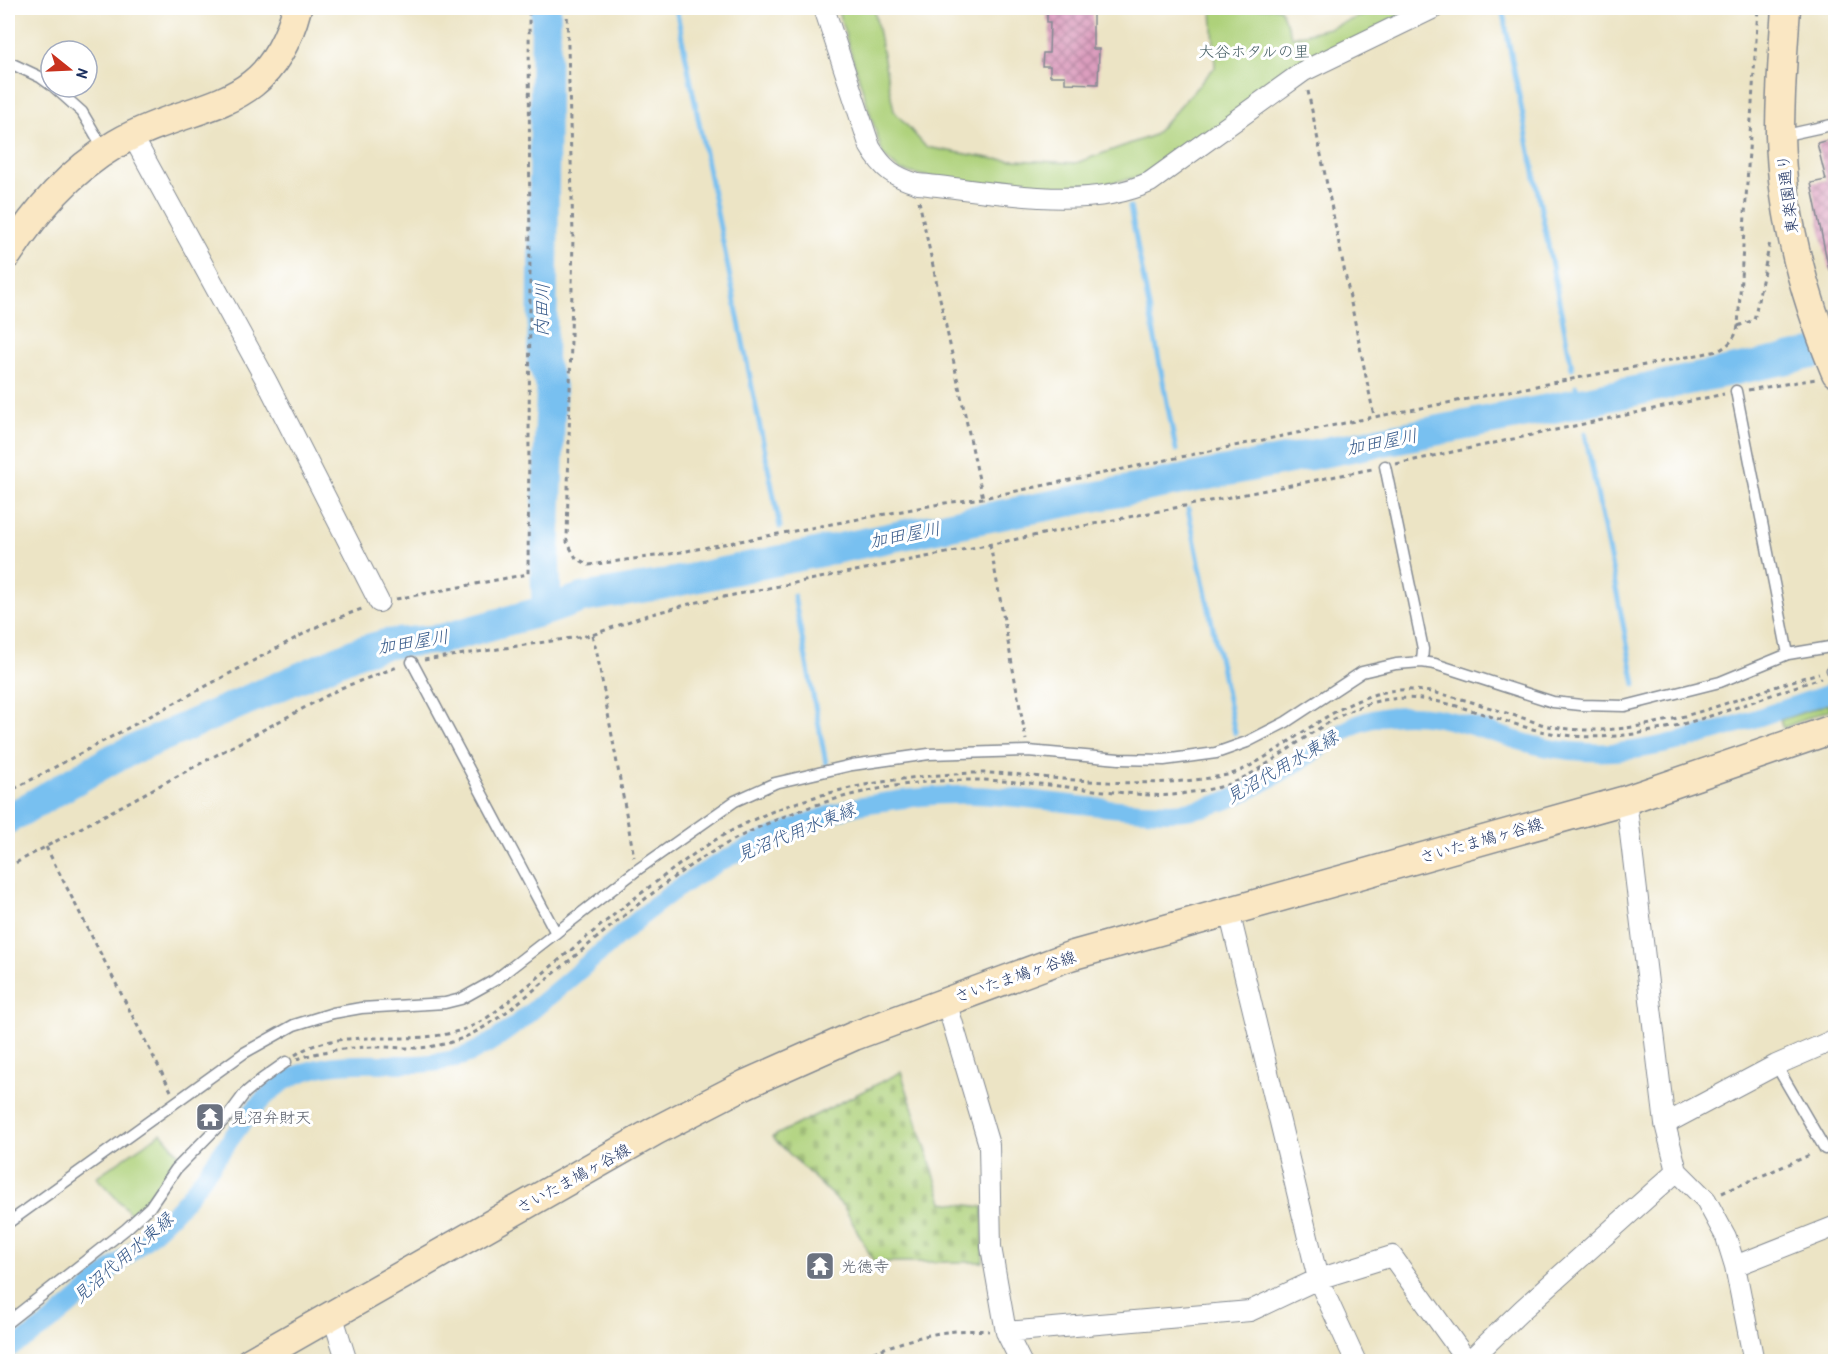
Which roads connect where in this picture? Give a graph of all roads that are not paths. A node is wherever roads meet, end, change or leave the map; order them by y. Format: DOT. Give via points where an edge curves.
graph roads {
  1 [pos="297,8"];
  2 [pos="824,8"];
  3 [pos="1392,8"];
  4 [pos="1434,8"];
  5 [pos="1786,8"];
  6 [pos="1391,29"];
  7 [pos="8,62"];
  8 [pos="39,77"];
  9 [pos="67,99"];
  10 [pos="1836,124"];
  11 [pos="132,135"];
  12 [pos="1780,136"];
  13 [pos="106,151"];
  14 [pos="8,254"];
  15 [pos="1831,373"];
  16 [pos="1736,392"];
  17 [pos="1385,466"];
  18 [pos="379,602"];
  19 [pos="1836,646"];
  20 [pos="1788,654"];
  21 [pos="412,662"];
  22 [pos="1422,663"];
  23 [pos="1836,728"];
  24 [pos="1626,800"];
  25 [pos="1229,911"];
  26 [pos="556,933"];
  27 [pos="946,1001"];
  28 [pos="1836,1039"];
  29 [pos="286,1062"];
  30 [pos="1776,1065"];
  31 [pos="1665,1124"];
  32 [pos="1825,1149"];
  33 [pos="1677,1171"];
  34 [pos="8,1223"];
  35 [pos="1836,1226"];
  36 [pos="1735,1266"];
  37 [pos="1318,1279"];
  38 [pos="332,1314"];
  39 [pos="8,1322"];
  40 [pos="1006,1332"];
  41 [pos="250,1362"];
  42 [pos="347,1362"];
  43 [pos="1021,1362"];
  44 [pos="1356,1362"];
  45 [pos="1468,1362"];
  46 [pos="1754,1362"];
  1 -- 11 [label="main road" via="284,46 248,87 211,106"];
  2 -- 6 [label="street" via="870,147 884,167 918,184 1072,199 1150,182 1304,71"];
  3 -- 6 [label="street"];
  4 -- 6 [label="street"];
  5 -- 12 [label="main road, 東楽園通り"];
  7 -- 8 [label="lane"];
  9 -- 13 [label="lane" via="82,112"];
  10 -- 12 [label="lane"];
  11 -- 13 [label="main road"];
  11 -- 18 [label="street" via="267,382"];
  12 -- 15 [label="main road, 東楽園通り" via="1791,231"];
  13 -- 14 [label="main road" via="57,190"];
  16 -- 20 [label="lane"];
  17 -- 22 [label="lane" via="1423,649"];
  19 -- 20 [label="lane"];
  20 -- 22 [label="lane" via="1720,682 1635,703 1602,706 1554,702"];
  21 -- 26 [label="lane"];
  22 -- 26 [label="lane" via="1362,672 1286,722 1216,753 1164,760 1028,751 929,754 852,765 775,783 735,801"];
  23 -- 24 [label="main road, さいたま鳩ヶ谷線"];
  24 -- 25 [label="main road, さいたま鳩ヶ谷線"];
  24 -- 31 [label="street"];
  25 -- 27 [label="main road, さいたま鳩ヶ谷線" via="1070,956"];
  25 -- 37 [label="street"];
  26 -- 34 [label="lane" via="495,980 461,999 429,1005 361,1008 294,1025 244,1053"];
  27 -- 38 [label="main road, さいたま鳩ヶ谷線" via="746,1084 655,1131"];
  27 -- 40 [label="street" via="989,1145 991,1247"];
  28 -- 30 [label="street"];
  29 -- 39 [label="lane" via="245,1093 134,1222"];
  30 -- 31 [label="street"];
  30 -- 32 [label="lane"];
  31 -- 33 [label="street"];
  33 -- 36 [label="street" via="1706,1200 1726,1237"];
  33 -- 45 [label="street"];
  35 -- 36 [label="street"];
  36 -- 46 [label="street"];
  37 -- 40 [label="street" via="1250,1311"];
  37 -- 44 [label="street"];
  37 -- 45 [label="street" via="1392,1256"];
  38 -- 41 [label="main road, さいたま鳩ヶ谷線"];
  38 -- 42 [label="street"];
  40 -- 43 [label="street"];
}
